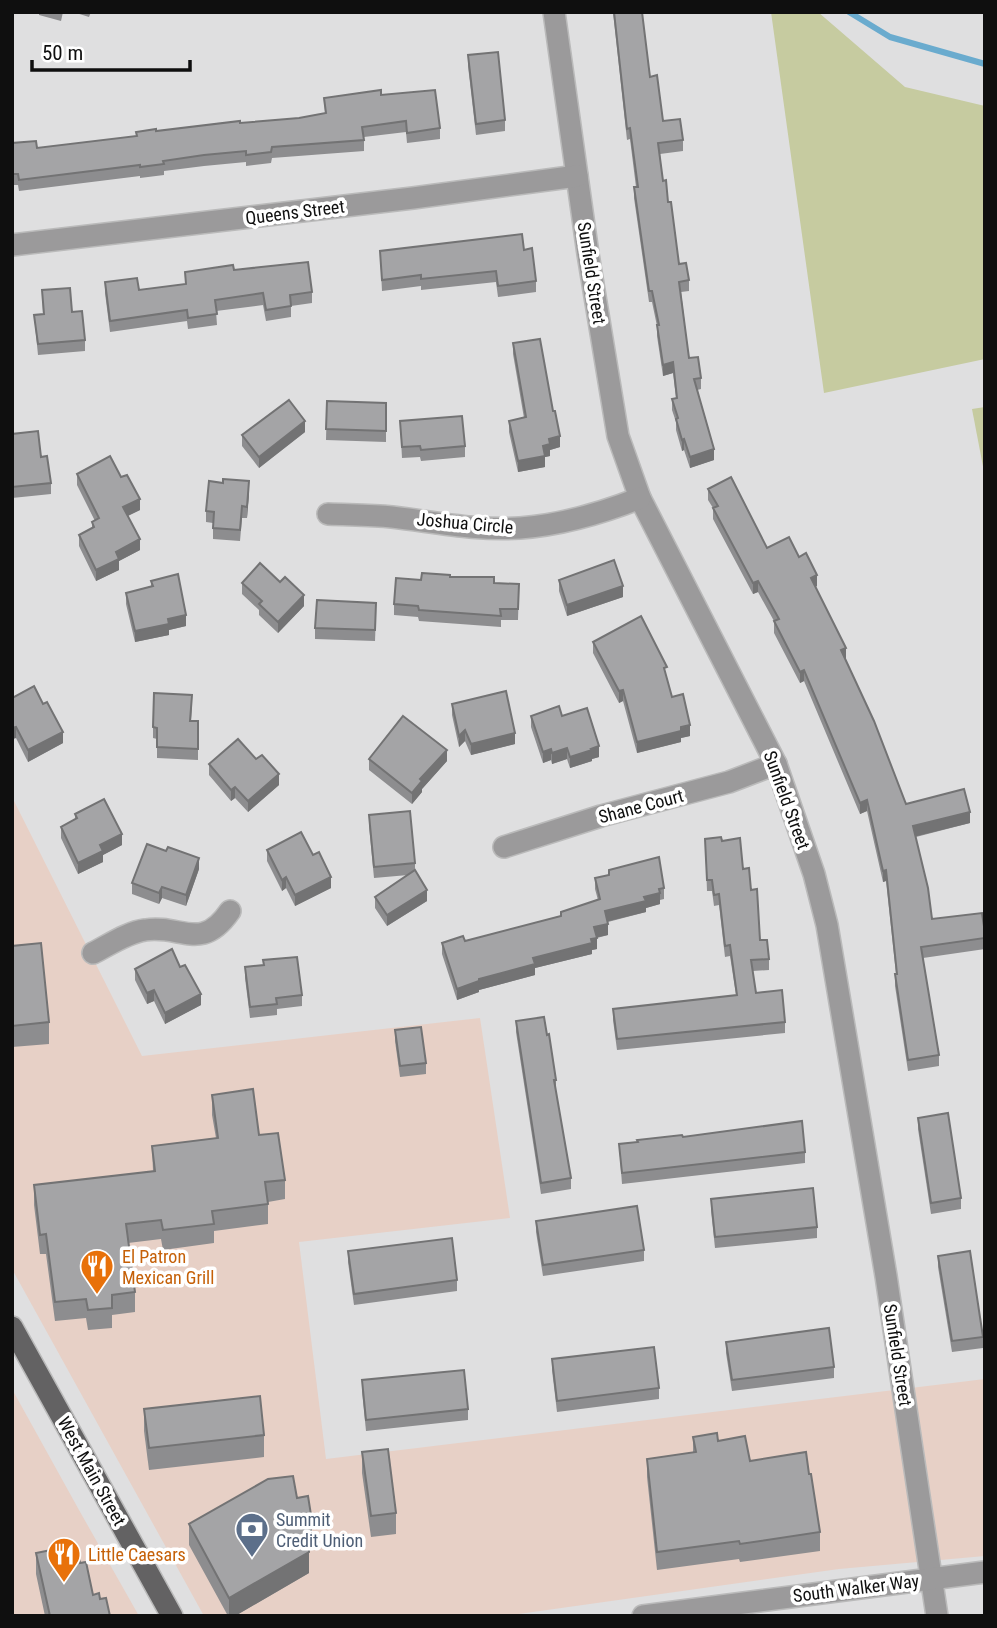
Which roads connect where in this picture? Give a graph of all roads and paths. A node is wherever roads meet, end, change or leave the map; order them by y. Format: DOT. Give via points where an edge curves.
graph roads {
  1 [pos="554,12"];
  2 [pos="577,176"];
  3 [pos="12,245"];
  4 [pos="640,498"];
  5 [pos="328,514"];
  6 [pos="776,764"];
  7 [pos="504,847"];
  8 [pos="230,911"];
  9 [pos="93,953"];
  10 [pos="12,1327"];
  11 [pos="985,1572"];
  12 [pos="931,1578"];
  13 [pos="172,1616"];
  14 [pos="643,1616"];
  15 [pos="937,1616"];
  1 -- 2 [label="street, Sunfield Street"];
  2 -- 3 [label="street, Queens Street"];
  2 -- 4 [label="street, Sunfield Street" via="618,436"];
  4 -- 5 [label="street, Joshua Circle" via="545,526 519,528 483,529"];
  4 -- 6 [label="street, Sunfield Street"];
  6 -- 7 [label="street, Shane Court"];
  6 -- 12 [label="street, Sunfield Street" via="827,925"];
  8 -- 9 [label="street" via="220,925 192,936 160,928 140,930"];
  10 -- 13 [label="main road, West Main Street"];
  11 -- 12 [label="street, South Walker Way"];
  12 -- 14 [label="street, South Walker Way"];
  12 -- 15 [label="street, Sunfield Street"];
}
